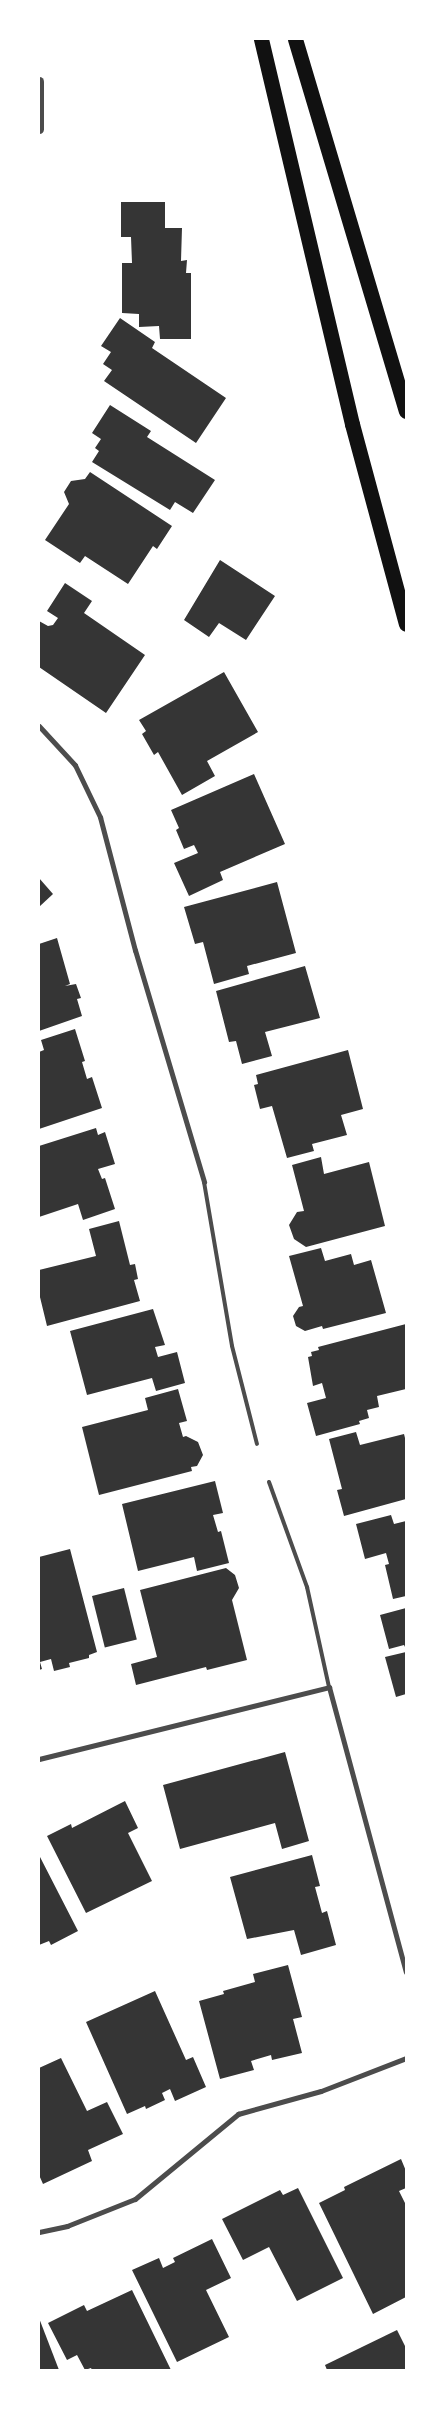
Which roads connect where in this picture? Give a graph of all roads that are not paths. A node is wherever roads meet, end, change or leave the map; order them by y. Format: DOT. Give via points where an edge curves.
graph roads {
  1 [pos="261,39"];
  2 [pos="294,39"];
  3 [pos="39,81"];
  4 [pos="39,129"];
  5 [pos="406,411"];
  6 [pos="406,624"];
  7 [pos="39,726"];
  8 [pos="204,1182"];
  9 [pos="256,1444"];
  10 [pos="269,1482"];
  11 [pos="329,1687"];
  12 [pos="39,1759"];
  13 [pos="406,1972"];
  14 [pos="406,2058"];
  15 [pos="39,2232"];
  1 -- 6 [label="highway" via="352,424"];
  2 -- 5 [label="highway"];
  3 -- 4 [label="street"];
  7 -- 8 [label="street" via="75,765 100,817 135,950"];
  8 -- 9 [label="lane" via="232,1346"];
  10 -- 11 [label="lane" via="307,1588"];
  11 -- 12 [label="street"];
  11 -- 13 [label="street"];
  14 -- 15 [label="street" via="321,2091 238,2114 135,2199 67,2226"];
}
